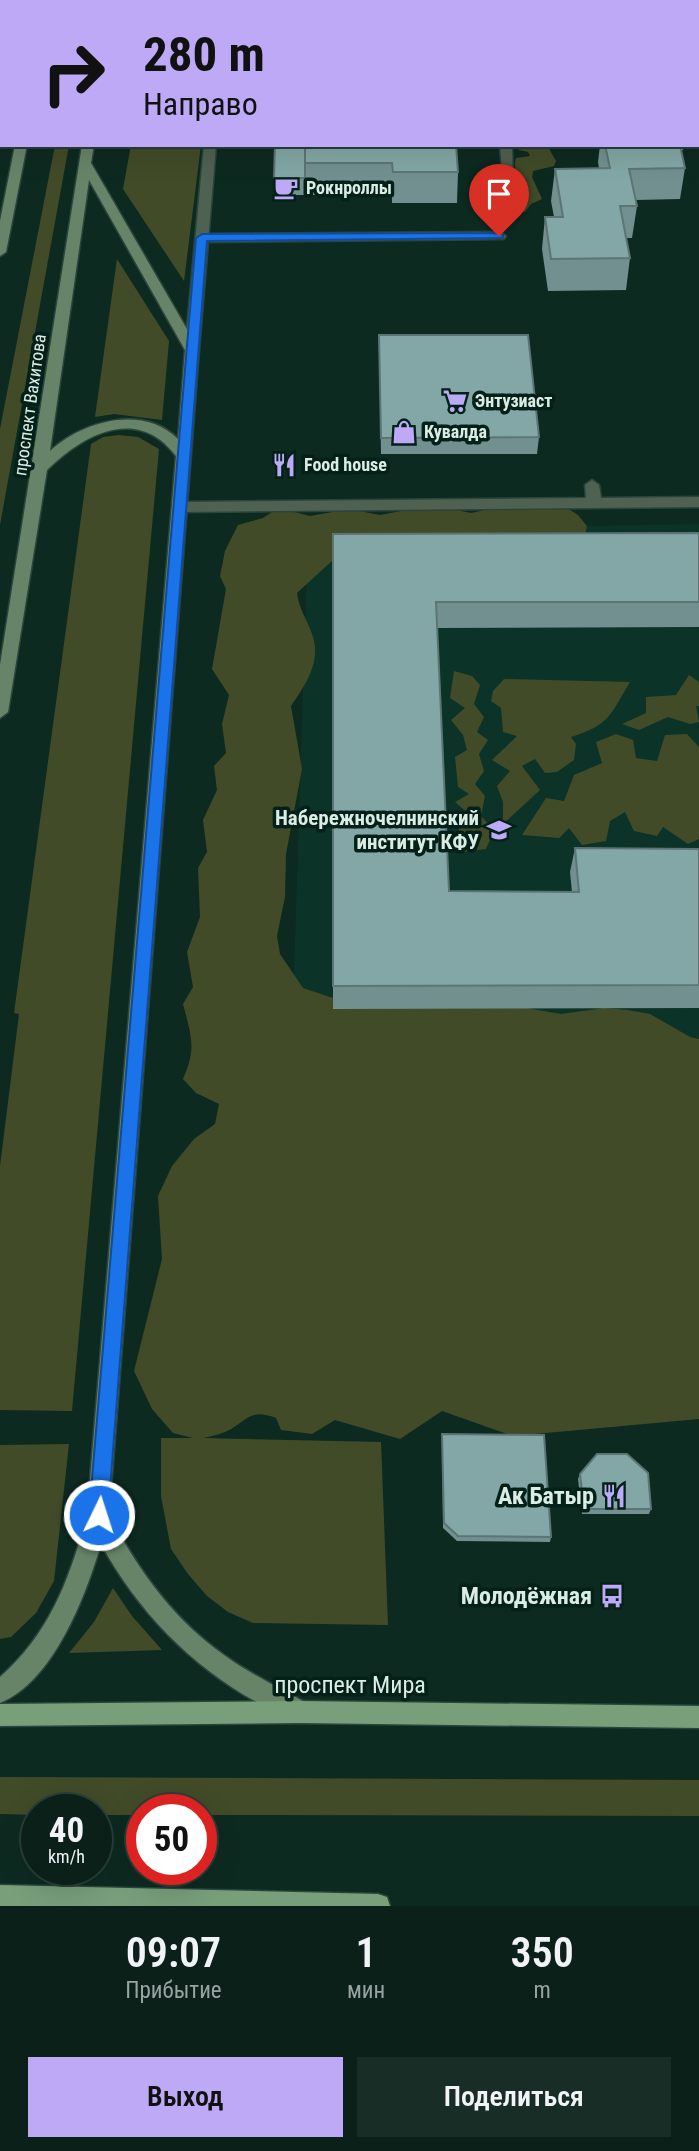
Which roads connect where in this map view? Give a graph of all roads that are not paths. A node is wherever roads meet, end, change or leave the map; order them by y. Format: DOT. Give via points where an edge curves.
graph roads {
  1 [pos="21,147"];
  2 [pos="88,147"];
  3 [pos="210,147"];
  4 [pos="506,147"];
  5 [pos="85,163"];
  6 [pos="509,184"];
  7 [pos="499,236"];
  8 [pos="202,238"];
  9 [pos="0,252"];
  10 [pos="192,350"];
  11 [pos="184,456"];
  12 [pos="40,467"];
  13 [pos="593,485"];
  14 [pos="699,502"];
  15 [pos="594,503"];
  16 [pos="181,507"];
  17 [pos="0,712"];
  18 [pos="99,1515"];
  19 [pos="0,1692"];
  20 [pos="299,1712"];
  21 [pos="0,1714"];
  22 [pos="699,1717"];
  23 [pos="0,1897"];
  24 [pos="378,1906"];
  1 -- 9 [label="main road"];
  2 -- 5 [label="main road, проспект Вахитова"];
  3 -- 8 [label="street"];
  4 -- 6 [label="street"];
  5 -- 10 [label="main road"];
  5 -- 12 [label="main road, проспект Вахитова"];
  7 -- 8 [label="street"];
  8 -- 10 [label="street"];
  10 -- 11 [label="main road"];
  11 -- 12 [label="main road" via="167,437 119,424 92,429 69,441"];
  11 -- 16 [label="main road"];
  12 -- 17 [label="main road, проспект Вахитова"];
  13 -- 15 [label="street"];
  14 -- 15 [label="street"];
  15 -- 16 [label="street"];
  16 -- 18 [label="main road"];
  18 -- 19 [label="main road" via="81,1578 58,1631 26,1671"];
  18 -- 20 [label="main road" via="121,1562 180,1632 215,1663"];
  20 -- 21 [label="main road, проспект Мира"];
  20 -- 22 [label="main road, проспект Мира"];
  23 -- 24 [label="main road"];
}
